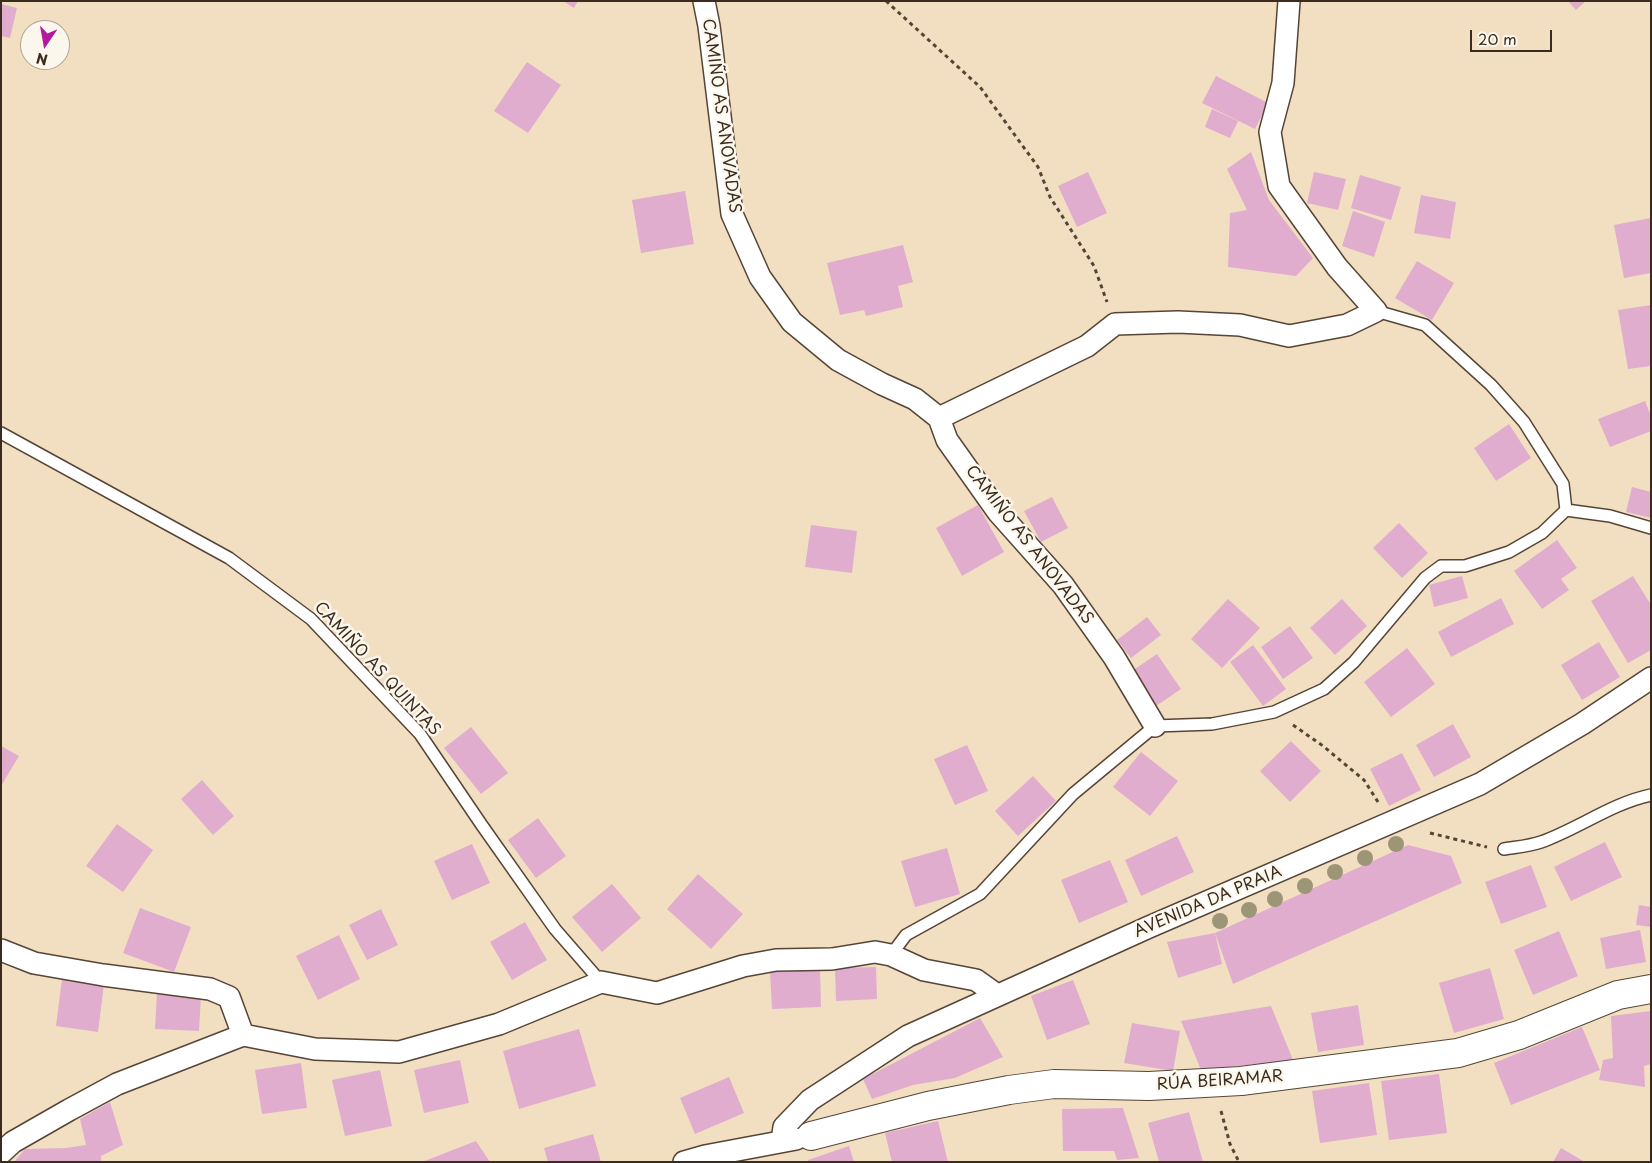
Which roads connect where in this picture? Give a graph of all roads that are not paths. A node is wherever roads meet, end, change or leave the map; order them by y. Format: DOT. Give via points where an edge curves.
graph roads {
  1 [pos="704,1"];
  2 [pos="1289,1"];
  3 [pos="1376,311"];
  4 [pos="939,418"];
  5 [pos="1,433"];
  6 [pos="1566,510"];
  7 [pos="1651,528"];
  8 [pos="1651,678"];
  9 [pos="1155,726"];
  10 [pos="1651,795"];
  11 [pos="1504,849"];
  12 [pos="1,950"];
  13 [pos="892,955"];
  14 [pos="601,982"];
  15 [pos="1651,990"];
  16 [pos="997,995"];
  17 [pos="243,1035"];
  18 [pos="811,1136"];
  19 [pos="782,1141"];
  20 [pos="1,1153"];
  21 [pos="707,1159"];
  22 [pos="684,1162"];
  1 -- 4 [label="street, CAMIÑO AS ANOVADAS" via="732,214 760,277 792,322 838,360 915,399"];
  2 -- 3 [label="street" via="1283,83 1270,132 1278,186 1337,267"];
  3 -- 4 [label="street" via="1347,325 1290,336 1240,325 1178,322 1115,324 1087,346"];
  3 -- 6 [label="lane" via="1425,325 1491,384 1524,422 1563,484"];
  4 -- 9 [label="street, CAMIÑO AS ANOVADAS" via="948,440 998,512 1063,585 1114,657"];
  5 -- 14 [label="lane, CAMIÑO AS QUINTAS" via="229,558 311,619 420,734 555,929"];
  6 -- 7 [label="lane" via="1610,516"];
  6 -- 9 [label="lane" via="1542,532 1508,552 1465,566 1441,566 1425,578 1354,662 1324,688 1274,712 1212,724"];
  8 -- 16 [label="street, AVENIDA DA PRAIA" via="1582,724 1480,784"];
  9 -- 13 [label="lane" via="1073,794 980,894 906,935"];
  10 -- 11 [label="lane" via="1607,811 1540,843"];
  12 -- 17 [label="street" via="34,964 210,989 229,997"];
  13 -- 14 [label="street" via="875,952 832,959 776,960 743,966 656,993"];
  13 -- 16 [label="street" via="924,970 976,980"];
  14 -- 17 [label="street" via="499,1024 399,1052 315,1049"];
  15 -- 18 [label="street, RÚA BEIRAMAR" via="1618,995 1519,1035 1458,1053 1241,1082 1149,1086 1045,1085 928,1106"];
  16 -- 19 [label="street, AVENIDA DA PRAIA" via="908,1036 810,1100 784,1127"];
  17 -- 20 [label="street" via="117,1084 13,1142"];
  18 -- 19 [label="street, RÚA BEIRAMAR"];
  19 -- 21 [label="street, RÚA BEIRAMAR"];
  21 -- 22 [label="street, RÚA BEIRAMAR"];
}
